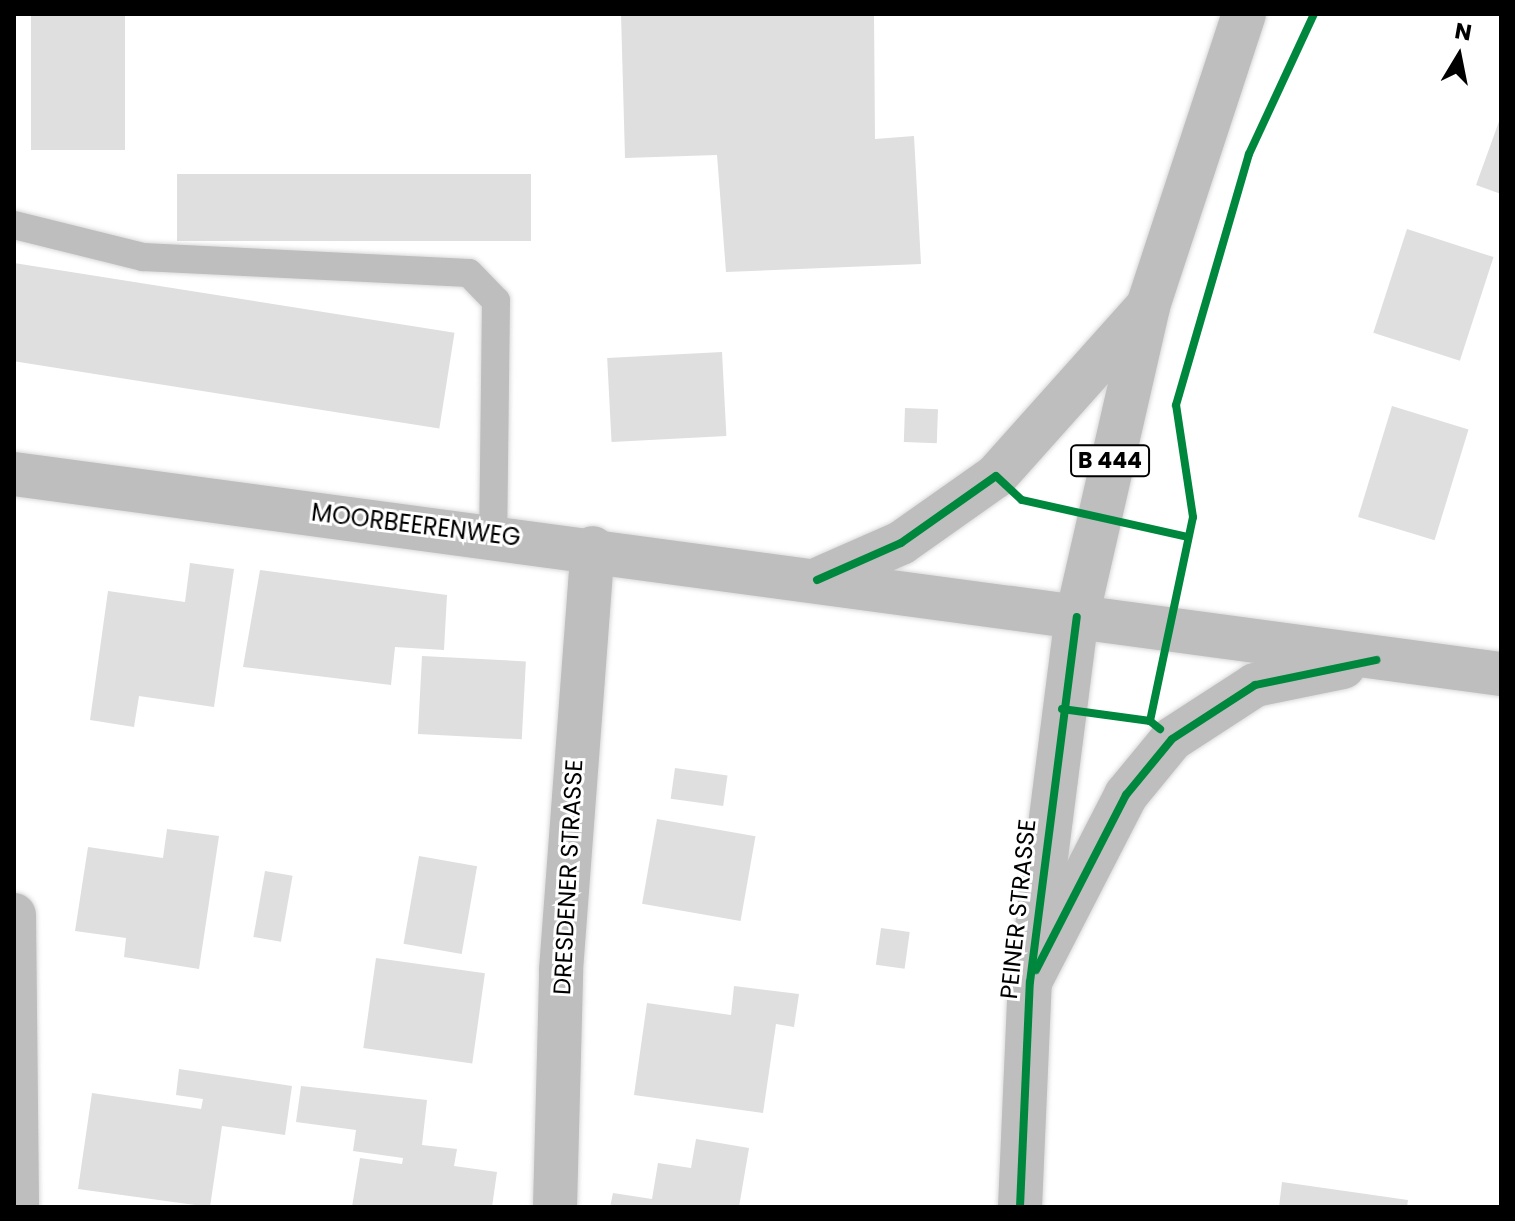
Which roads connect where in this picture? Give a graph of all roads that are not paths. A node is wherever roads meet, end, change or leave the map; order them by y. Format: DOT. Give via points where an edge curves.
graph roads {
  1 [pos="1244,14"];
  2 [pos="14,225"];
  3 [pos="1148,306"];
  4 [pos="14,474"];
  5 [pos="493,535"];
  6 [pos="593,548"];
  7 [pos="817,580"];
  8 [pos="1077,617"];
  9 [pos="1376,660"];
  10 [pos="1501,674"];
  11 [pos="14,915"];
  12 [pos="14,978"];
  13 [pos="1030,982"];
  14 [pos="17,1207"];
  15 [pos="555,1207"];
  16 [pos="1020,1207"];
  1 -- 3 [label="street, B 444"];
  2 -- 5 [label="lane" via="143,257 469,273 496,301"];
  3 -- 7 [label="street" via="996,476 901,543"];
  3 -- 8 [label="street, B 444"];
  4 -- 5 [label="street, MOORBEERENWEG"];
  5 -- 6 [label="street, MOORBEERENWEG"];
  6 -- 7 [label="street, MOORBEERENWEG"];
  6 -- 15 [label="street, DRESDENER STRASSE" via="561,970"];
  7 -- 8 [label="street, MOORBEERENWEG"];
  8 -- 9 [label="street, MOORBEERENWEG"];
  8 -- 13 [label="street, PEINER STRASSE / B 444"];
  9 -- 10 [label="street, MOORBEERENWEG"];
  9 -- 13 [label="street, MOORBEERENWEG" via="1255,685 1172,739 1126,795"];
  11 -- 12 [label="street"];
  12 -- 14 [label="street"];
  13 -- 16 [label="street, PEINER STRASSE / B 444"];
}
